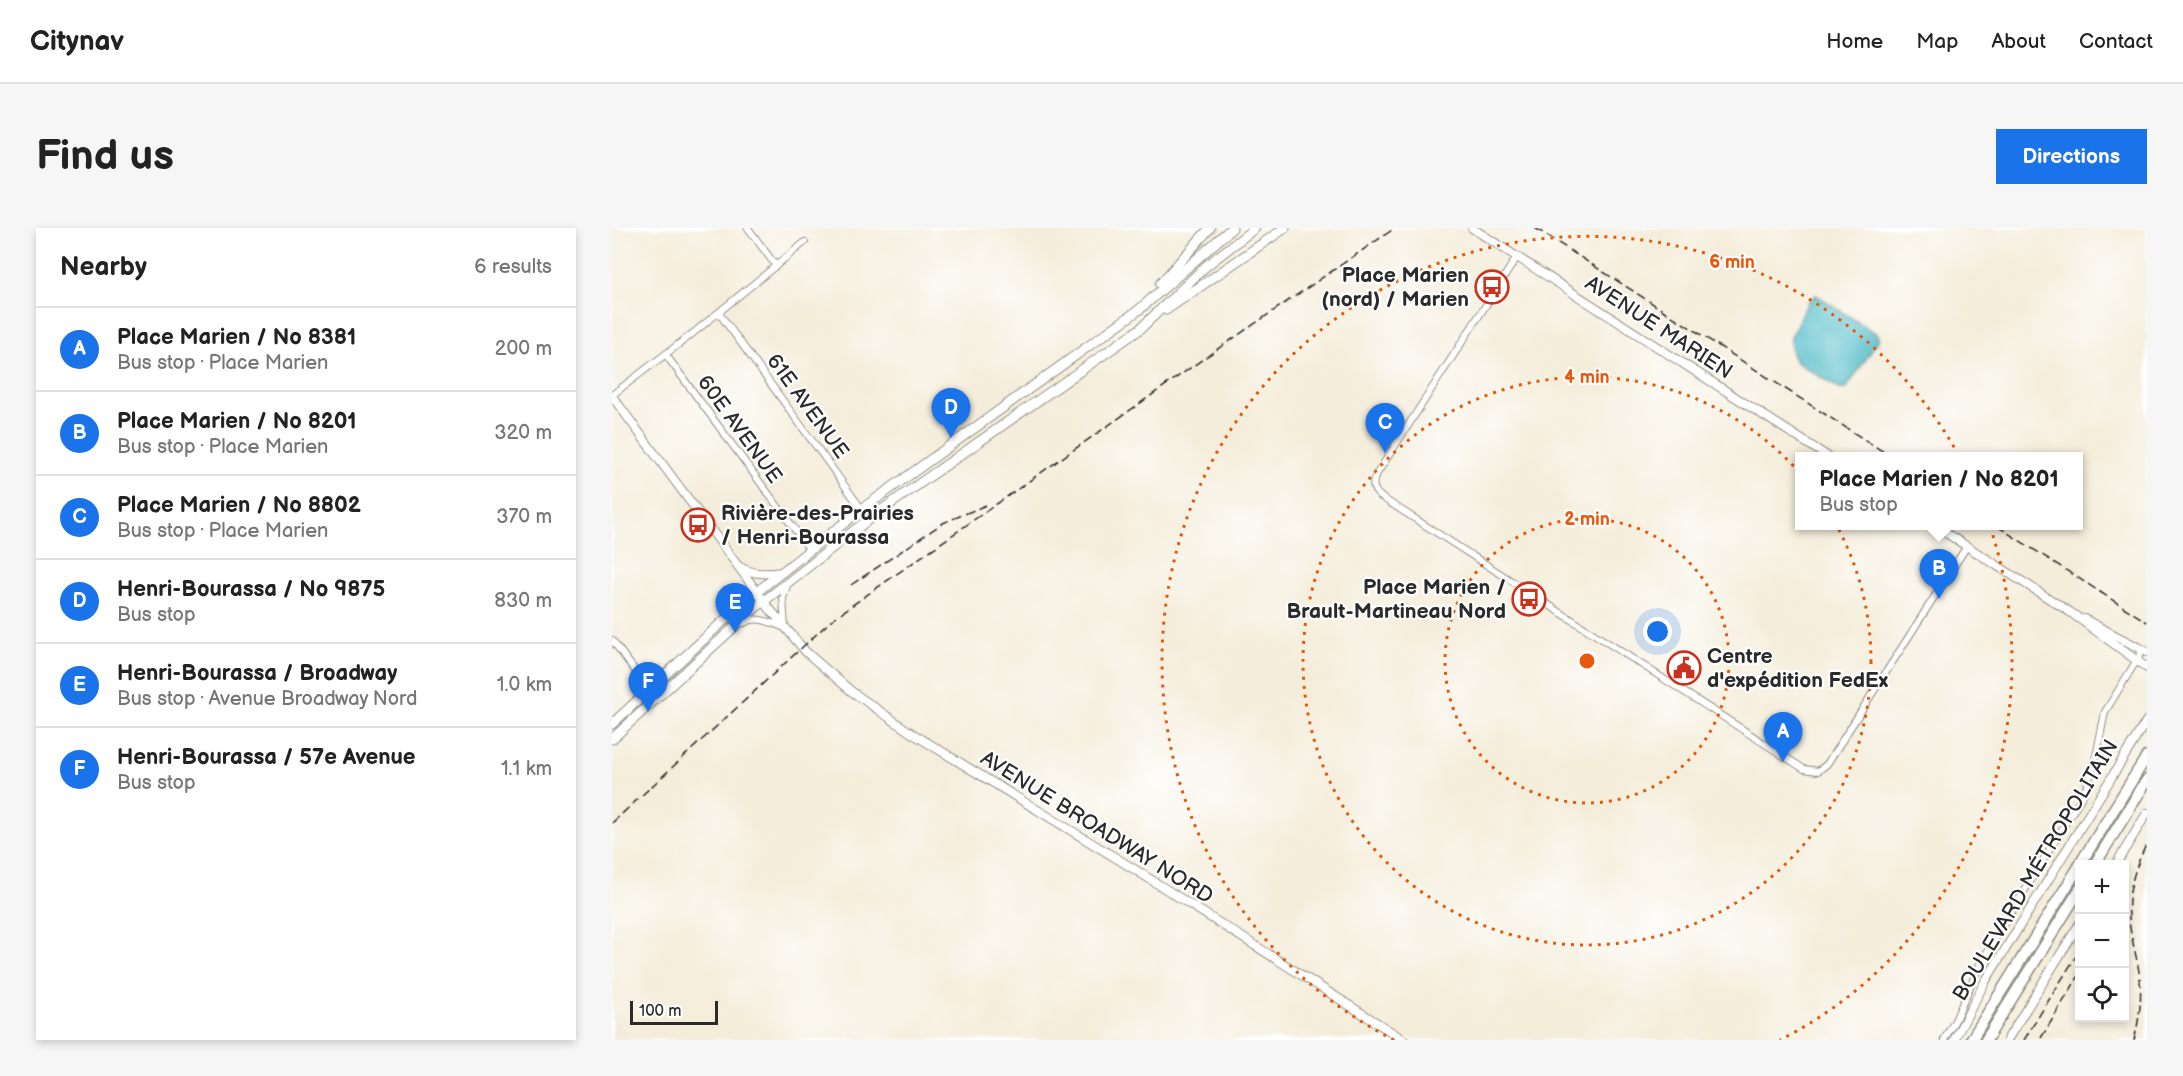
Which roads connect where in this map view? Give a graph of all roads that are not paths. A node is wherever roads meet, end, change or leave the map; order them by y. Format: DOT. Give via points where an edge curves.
graph roads {
  1 [pos="748,228"];
  2 [pos="1210,228"];
  3 [pos="1232,228"];
  4 [pos="1255,228"];
  5 [pos="1285,228"];
  6 [pos="1472,228"];
  7 [pos="806,242"];
  8 [pos="1517,257"];
  9 [pos="776,266"];
  10 [pos="1140,309"];
  11 [pos="718,313"];
  12 [pos="1140,328"];
  13 [pos="666,355"];
  14 [pos="612,396"];
  15 [pos="1821,452"];
  16 [pos="862,509"];
  17 [pos="869,519"];
  18 [pos="1943,530"];
  19 [pos="1967,546"];
  20 [pos="810,550"];
  21 [pos="734,563"];
  22 [pos="783,572"];
  23 [pos="792,579"];
  24 [pos="756,593"];
  25 [pos="763,602"];
  26 [pos="2070,612"];
  27 [pos="785,628"];
  28 [pos="721,638"];
  29 [pos="612,640"];
  30 [pos="2145,651"];
  31 [pos="2136,661"];
  32 [pos="2147,668"];
  33 [pos="649,690"];
  34 [pos="656,698"];
  35 [pos="2147,720"];
  36 [pos="612,724"];
  37 [pos="612,739"];
  38 [pos="2147,756"];
  39 [pos="2147,780"];
  40 [pos="2147,813"];
  41 [pos="2083,860"];
  42 [pos="2097,860"];
  43 [pos="2118,860"];
  44 [pos="2075,873"];
  45 [pos="2075,895"];
  46 [pos="2075,930"];
  47 [pos="1404,1040"];
  48 [pos="1944,1040"];
  49 [pos="1954,1040"];
  50 [pos="1971,1040"];
  51 [pos="1986,1040"];
  52 [pos="2007,1040"];
  1 -- 9 [label="street"];
  2 -- 10 [label="main road"];
  3 -- 10 [label="main road"];
  4 -- 12 [label="main road" via="1206,266"];
  5 -- 12 [label="main road"];
  6 -- 8 [label="street, AVENUE MARIEN"];
  7 -- 9 [label="street"];
  8 -- 15 [label="street, AVENUE MARIEN"];
  8 -- 19 [label="street" via="1376,475 1373,486 1381,497 1592,634 1806,770 1818,771 1829,762"];
  9 -- 11 [label="street"];
  10 -- 16 [label="main road"];
  11 -- 13 [label="street"];
  11 -- 16 [label="street, 61E AVENUE"];
  12 -- 17 [label="main road"];
  13 -- 14 [label="street"];
  13 -- 20 [label="street, 60E AVENUE"];
  14 -- 21 [label="street, AVENUE BROADWAY NORD"];
  16 -- 17 [label="street, 61E AVENUE"];
  16 -- 20 [label="main road"];
  17 -- 23 [label="main road"];
  18 -- 19 [label="street"];
  19 -- 26 [label="street"];
  20 -- 22 [label="main road"];
  21 -- 22 [label="street" via="747,572"];
  21 -- 24 [label="street, AVENUE BROADWAY NORD"];
  22 -- 24 [label="main road"];
  23 -- 25 [label="main road"];
  23 -- 27 [label="street" via="783,598"];
  24 -- 25 [label="street, AVENUE BROADWAY NORD"];
  24 -- 33 [label="main road"];
  25 -- 27 [label="street, AVENUE BROADWAY NORD"];
  25 -- 28 [label="main road"];
  26 -- 30 [label="street"];
  26 -- 31 [label="street"];
  27 -- 28 [label="street, AVENUE BROADWAY NORD" via="758,619 748,620"];
  27 -- 47 [label="street, AVENUE BROADWAY NORD" via="827,671 890,719"];
  28 -- 34 [label="main road"];
  29 -- 33 [label="street"];
  30 -- 31 [label="street, BOULEVARD MÉTROPOLITAIN"];
  31 -- 32 [label="street"];
  31 -- 48 [label="street, BOULEVARD MÉTROPOLITAIN" via="2105,712 2093,768 2080,800 1981,962"];
  33 -- 34 [label="street"];
  33 -- 36 [label="main road"];
  34 -- 37 [label="main road"];
  35 -- 49 [label="street, BOULEVARD MÉTROPOLITAIN" via="1985,982"];
  38 -- 41 [label="highway"];
  39 -- 42 [label="highway"];
  40 -- 43 [label="street"];
  44 -- 50 [label="highway"];
  45 -- 51 [label="highway"];
  46 -- 52 [label="street"];
}
